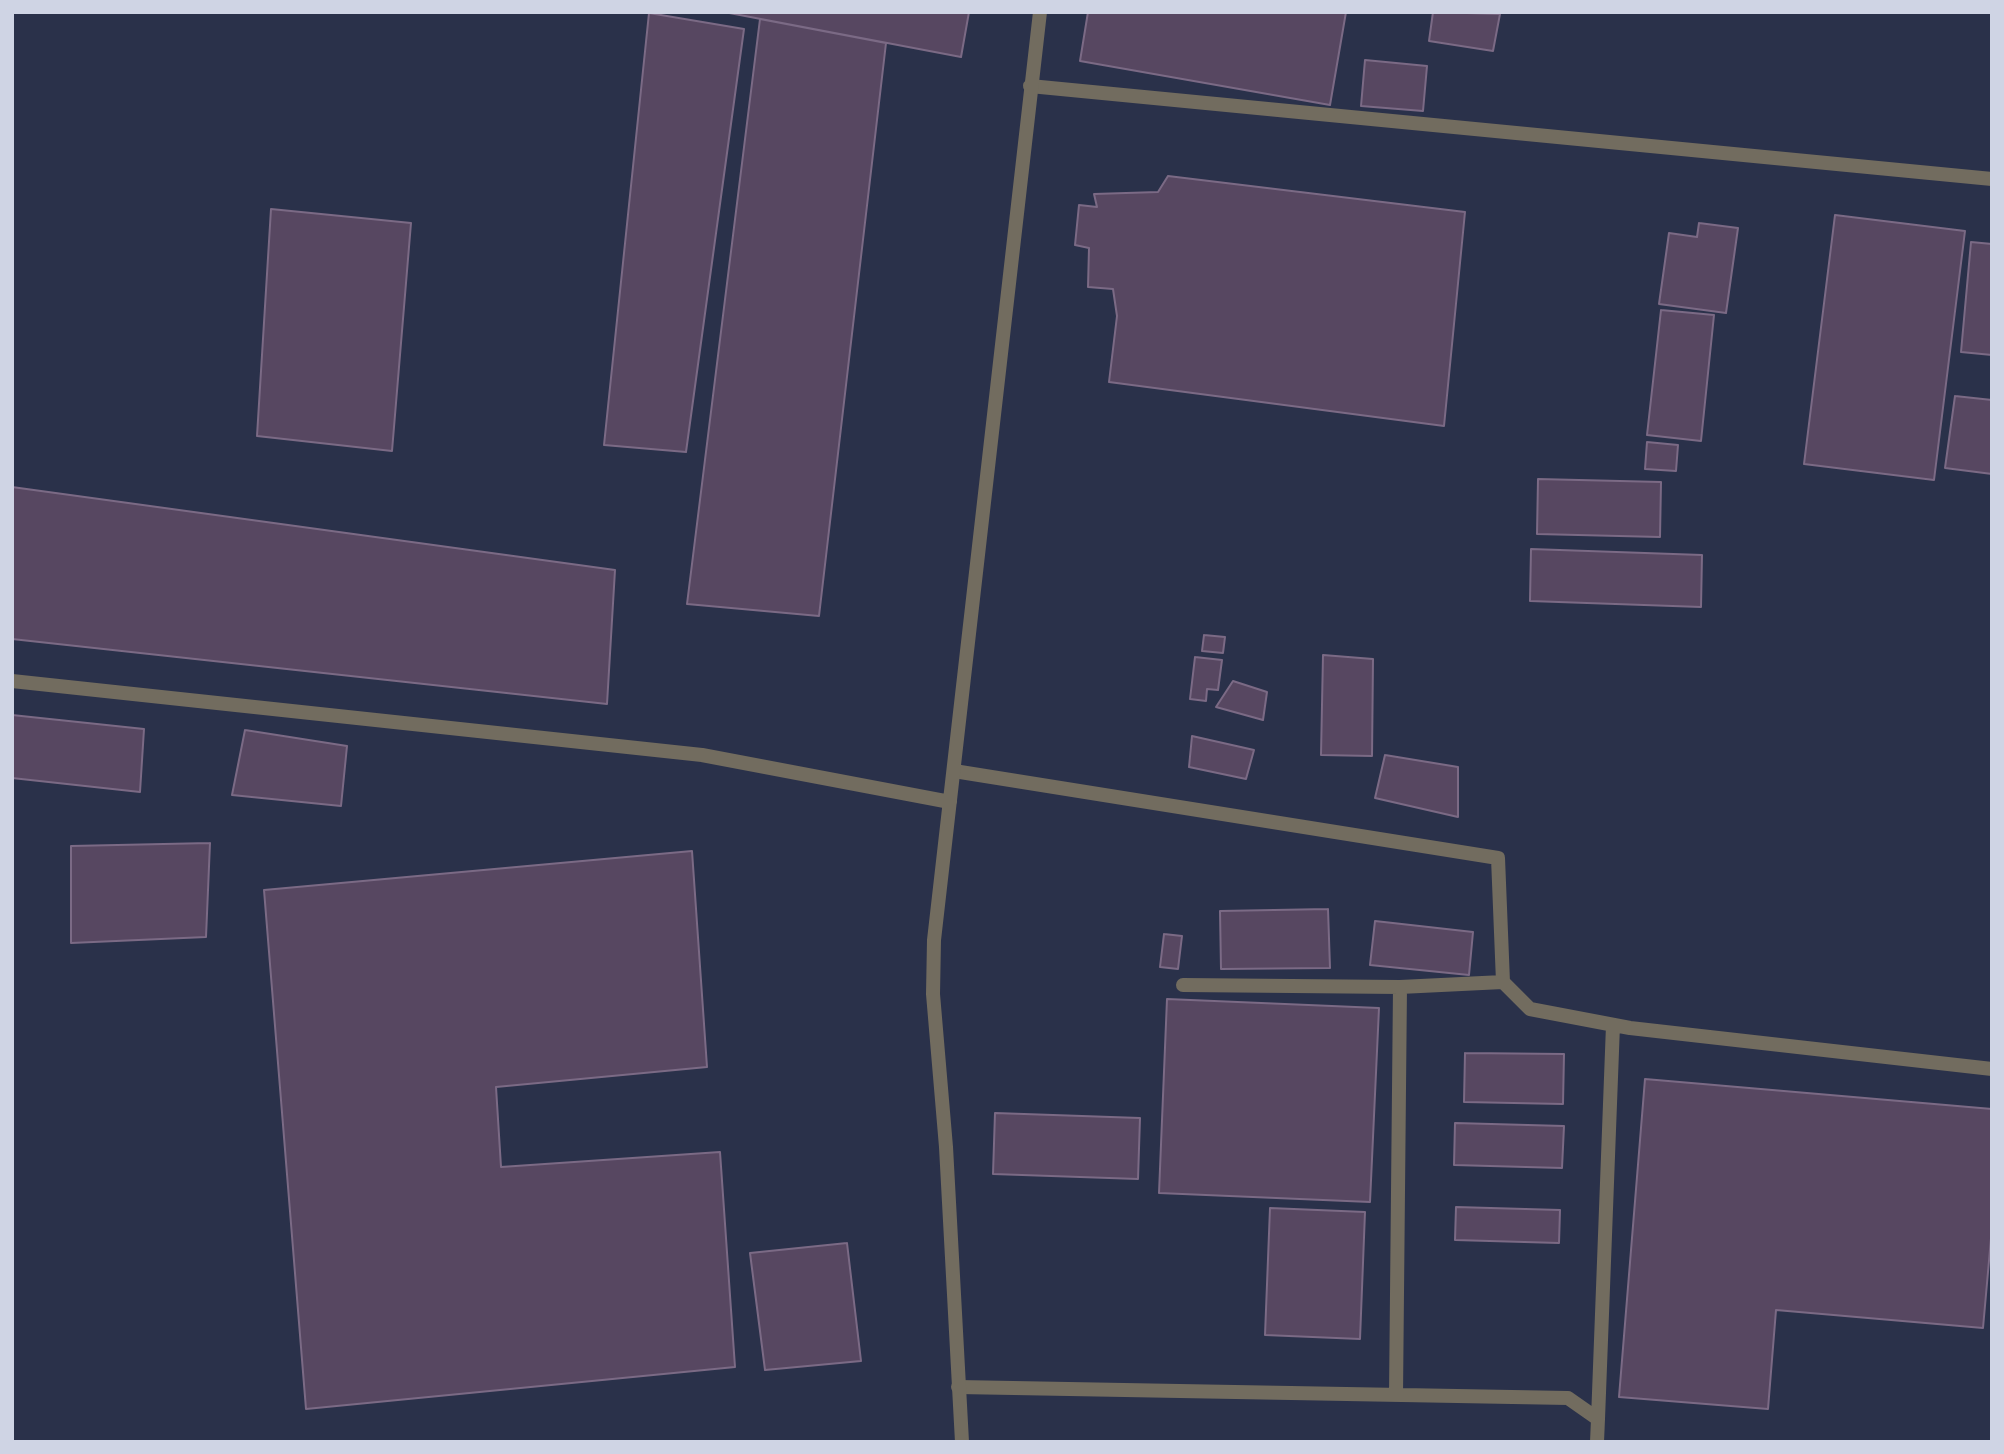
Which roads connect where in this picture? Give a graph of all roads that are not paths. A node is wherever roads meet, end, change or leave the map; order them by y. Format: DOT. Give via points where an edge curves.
graph roads {
  1 [pos="1040,12"];
  2 [pos="1030,86"];
  3 [pos="1992,178"];
  4 [pos="12,681"];
  5 [pos="954,771"];
  6 [pos="950,802"];
  7 [pos="1503,982"];
  8 [pos="1183,985"];
  9 [pos="1400,987"];
  10 [pos="1613,1025"];
  11 [pos="1992,1069"];
  12 [pos="958,1387"];
  13 [pos="1396,1395"];
  14 [pos="1598,1419"];
  15 [pos="962,1442"];
  16 [pos="1597,1442"];
  1 -- 2 [label="street"];
  2 -- 3 [label="street"];
  2 -- 5 [label="street"];
  4 -- 6 [label="street" via="702,755"];
  5 -- 6 [label="street"];
  5 -- 7 [label="street" via="1498,858"];
  6 -- 12 [label="street" via="934,940 933,994"];
  7 -- 9 [label="street"];
  7 -- 10 [label="street" via="1530,1009"];
  8 -- 9 [label="street"];
  9 -- 13 [label="street"];
  10 -- 11 [label="street"];
  10 -- 14 [label="street"];
  12 -- 13 [label="street"];
  12 -- 15 [label="street"];
  13 -- 14 [label="street" via="1568,1398"];
  14 -- 16 [label="street"];
}
